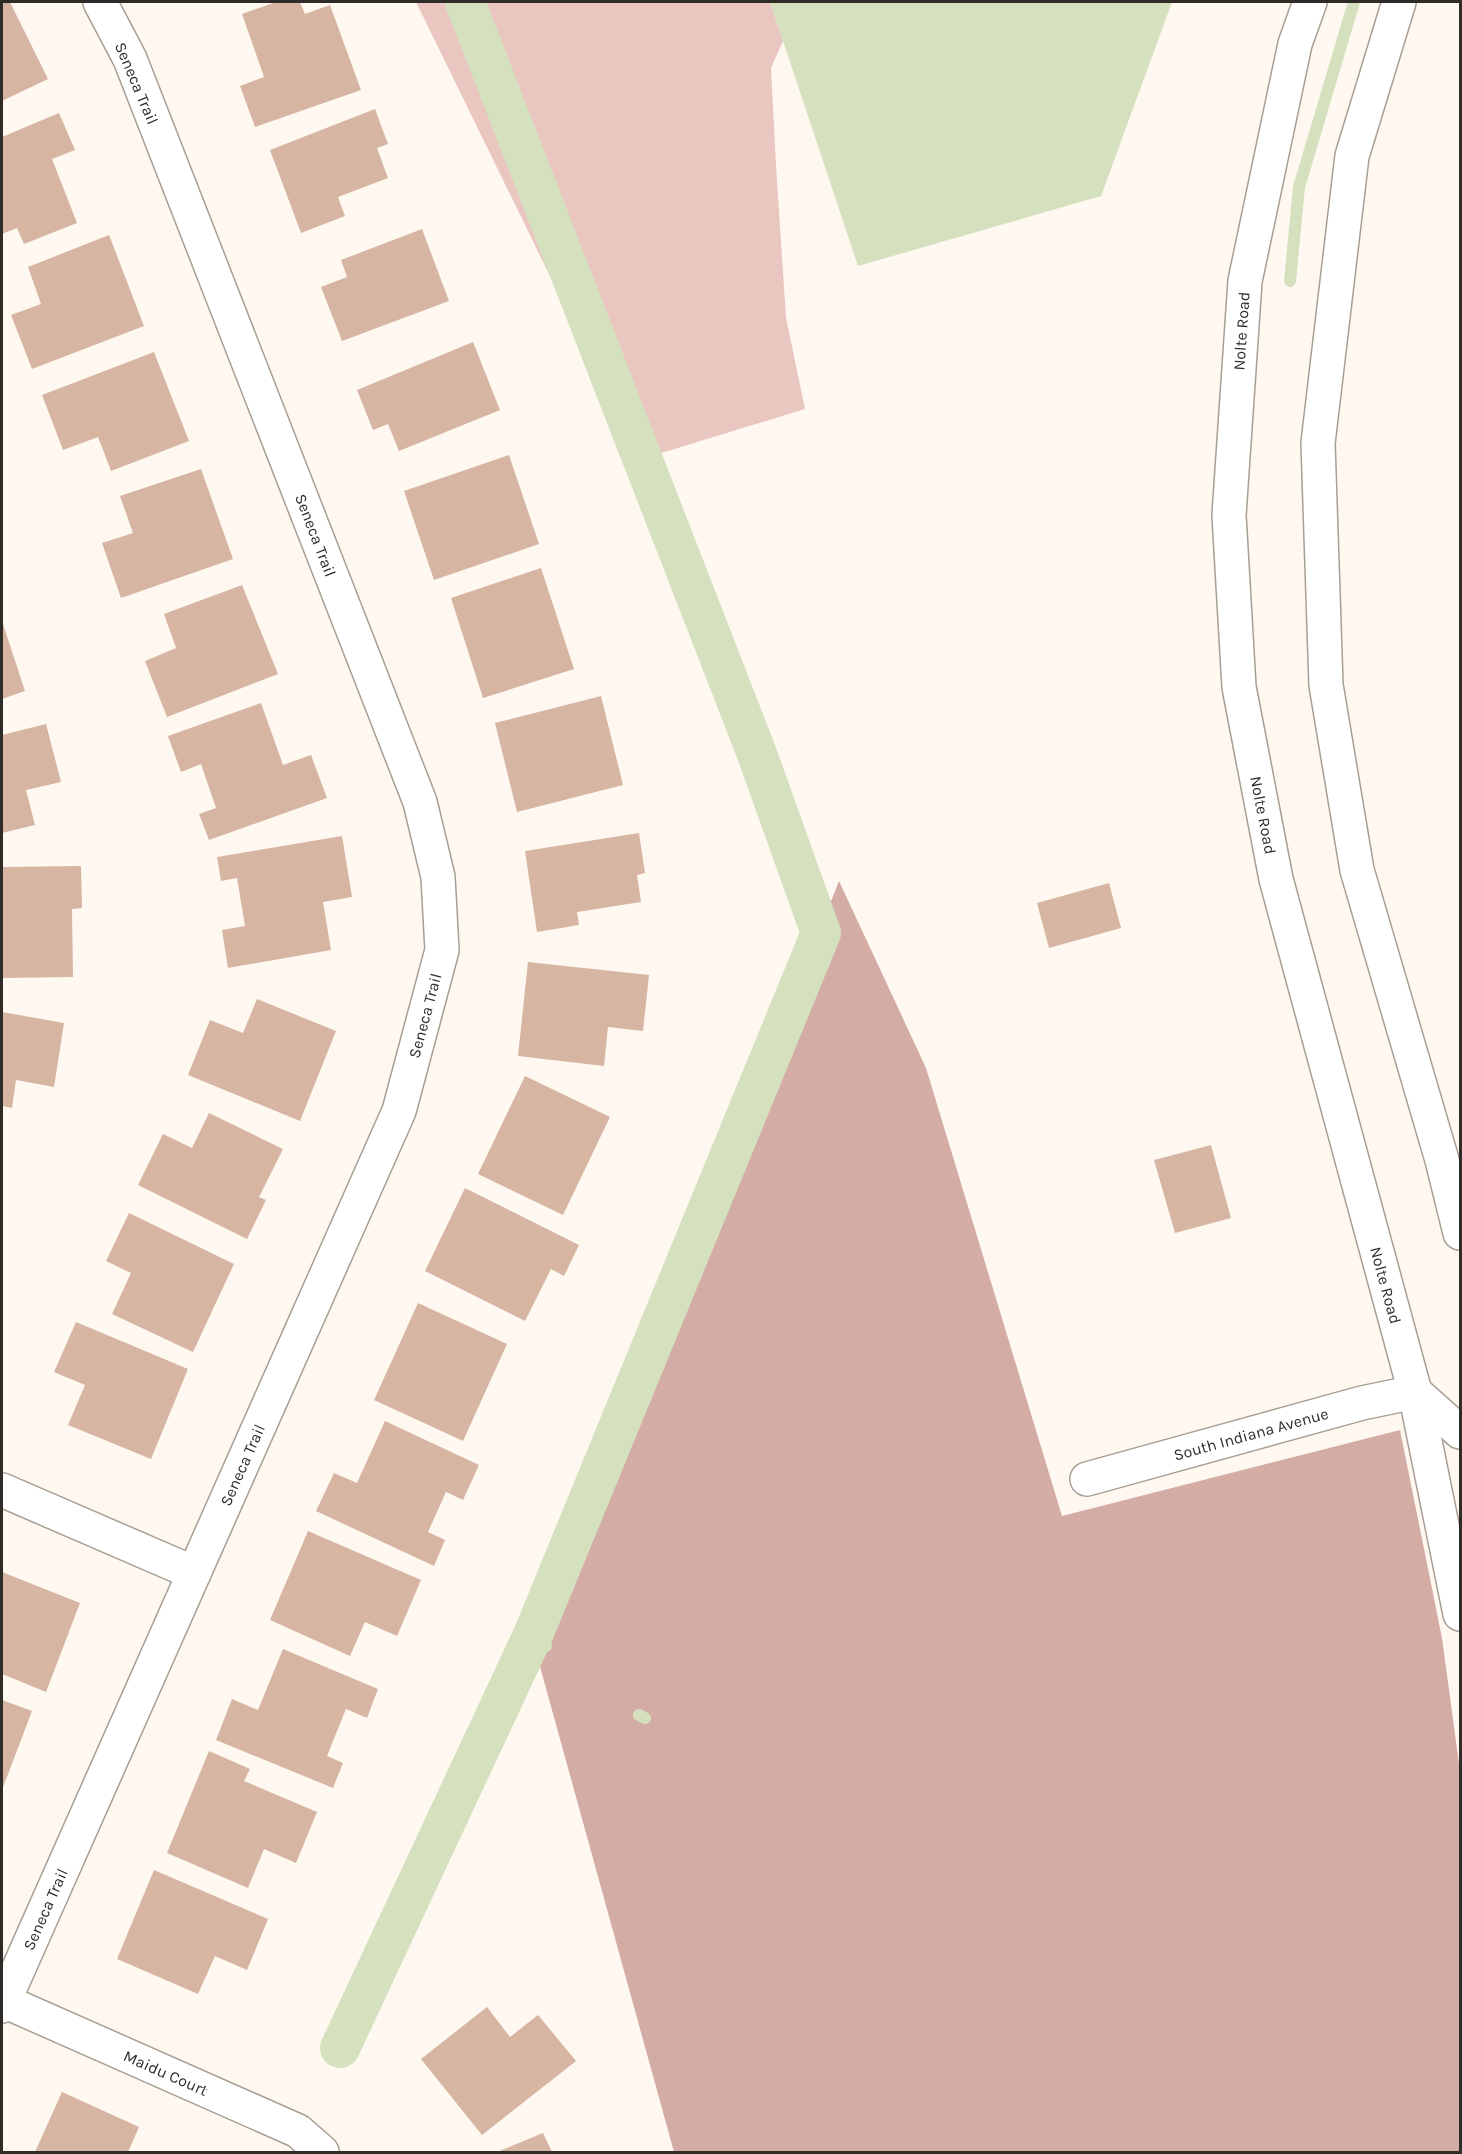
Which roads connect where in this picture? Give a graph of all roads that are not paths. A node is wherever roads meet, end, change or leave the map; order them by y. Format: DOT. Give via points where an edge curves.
graph roads {
  1 [pos="100,2"];
  2 [pos="1310,2"];
  3 [pos="1399,2"];
  4 [pos="1461,1233"];
  5 [pos="1415,1392"];
  6 [pos="1461,1432"];
  7 [pos="1087,1479"];
  8 [pos="2,1490"];
  9 [pos="194,1573"];
  10 [pos="1461,1614"];
  11 [pos="3,2004"];
  12 [pos="322,2152"];
  1 -- 9 [label="street, Seneca Trail" via="130,59 420,802 438,877 442,950 399,1111"];
  2 -- 5 [label="street, Nolte Road" via="1295,44 1245,281 1229,515 1239,687 1276,879"];
  3 -- 4 [label="street" via="1352,156 1318,443 1326,685 1358,870"];
  5 -- 6 [label="street"];
  5 -- 7 [label="street, South Indiana Avenue"];
  5 -- 10 [label="street, Nolte Road"];
  8 -- 9 [label="street"];
  9 -- 11 [label="street, Seneca Trail"];
  11 -- 12 [label="street, Maidu Court" via="298,2131"];
}
